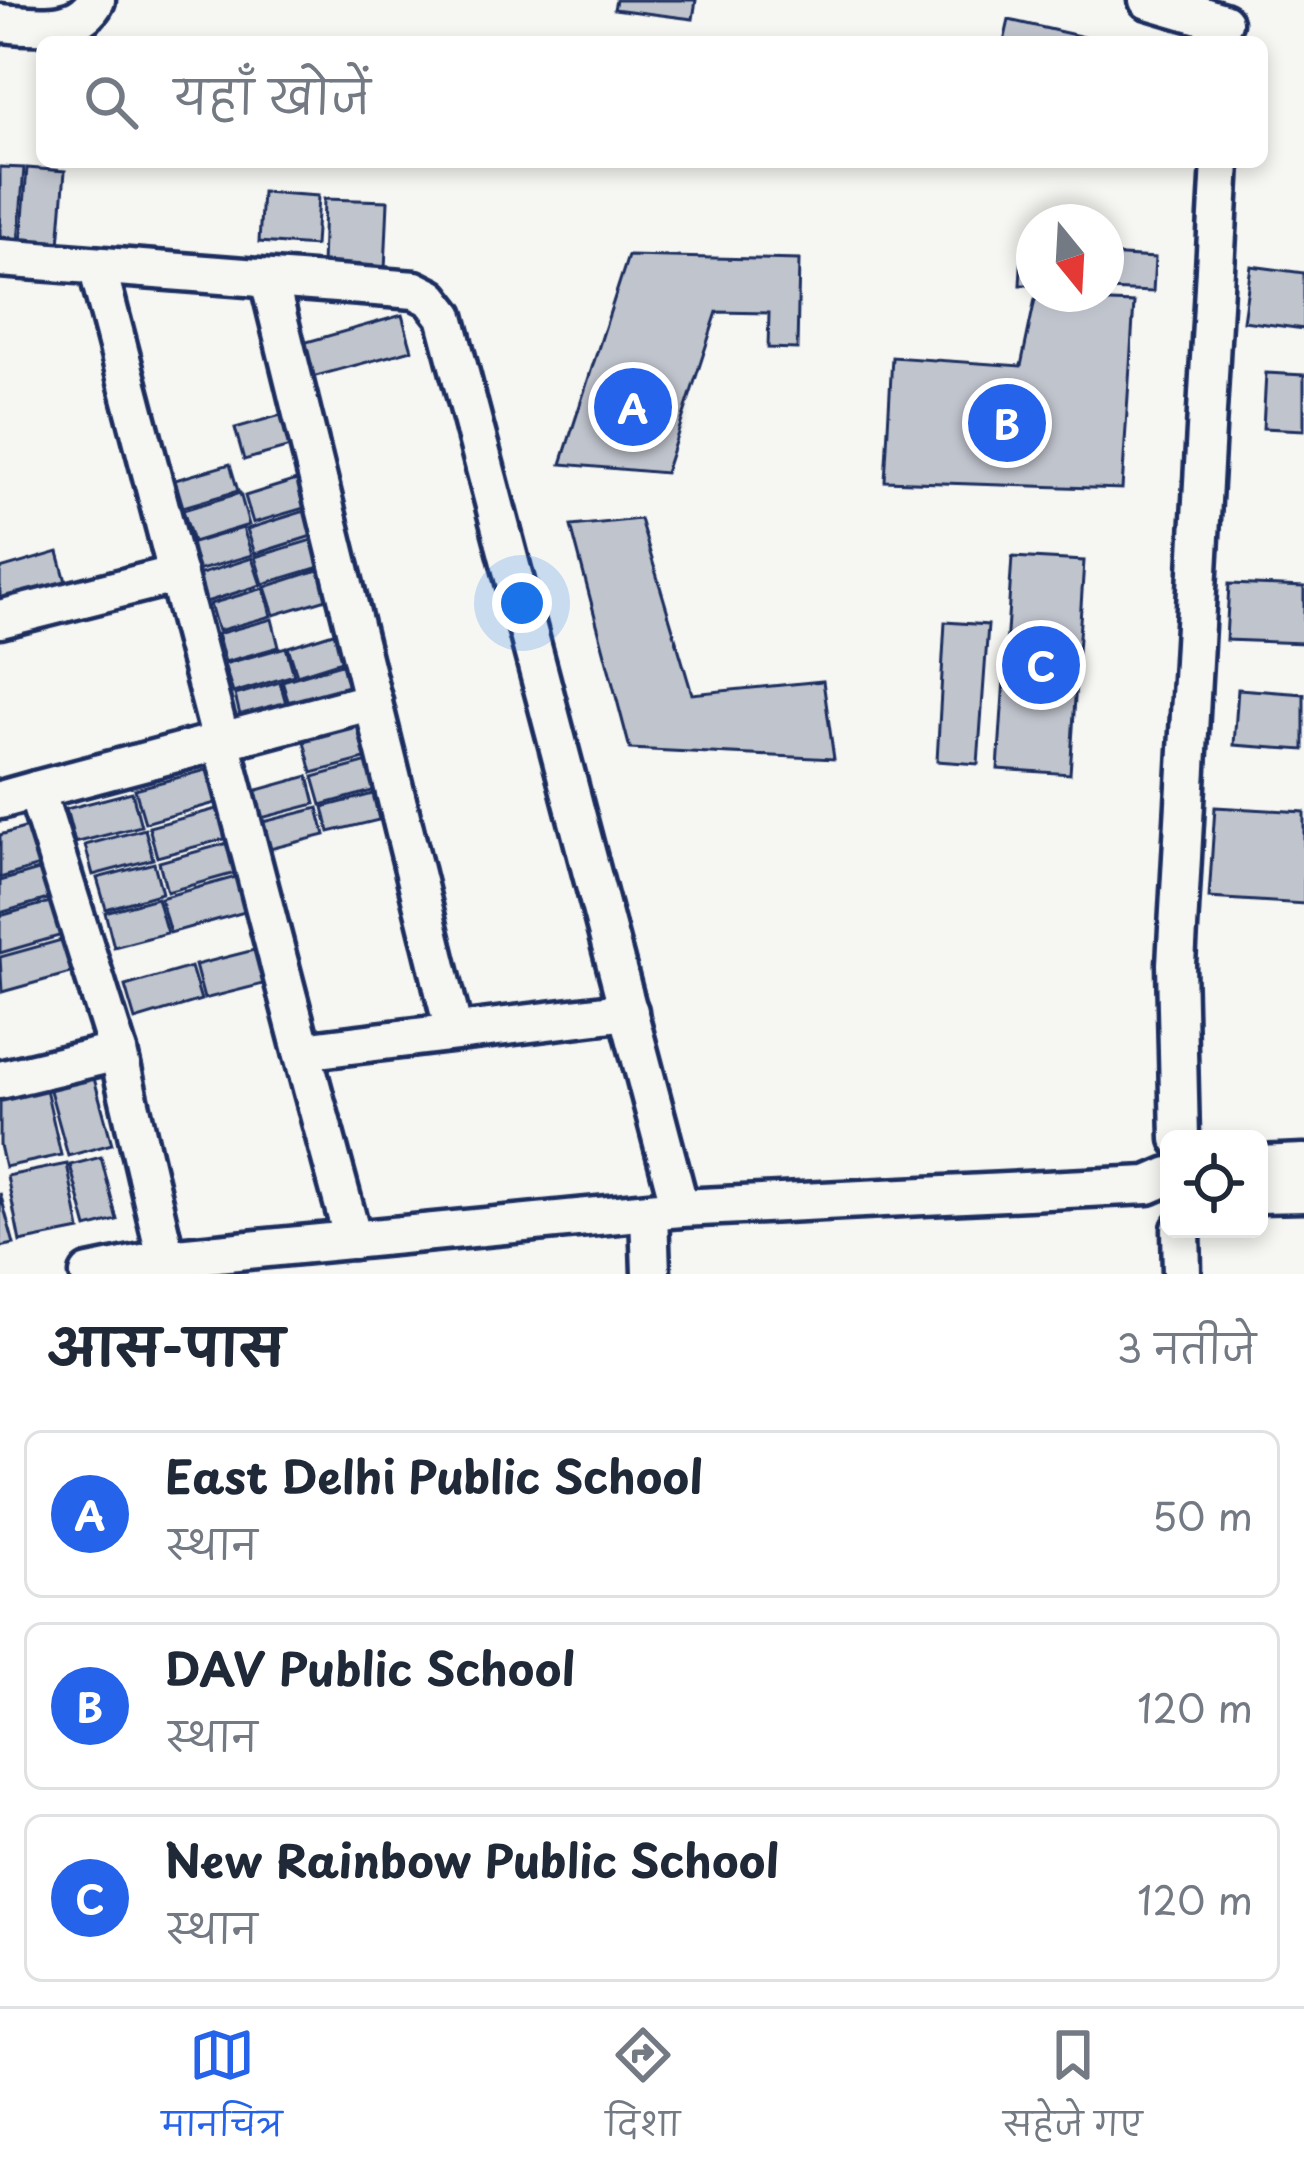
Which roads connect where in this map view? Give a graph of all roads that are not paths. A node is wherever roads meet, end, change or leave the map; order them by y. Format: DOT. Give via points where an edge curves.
graph roads {
  1 [pos="96,0"];
  2 [pos="1148,0"];
  3 [pos="1223,21"];
  4 [pos="0,23"];
  5 [pos="1221,168"];
  6 [pos="0,258"];
  7 [pos="97,266"];
  8 [pos="268,280"];
  9 [pos="178,574"];
  10 [pos="0,619"];
  11 [pos="373,701"];
  12 [pos="221,741"];
  13 [pos="36,790"];
  14 [pos="0,800"];
  15 [pos="629,1011"];
  16 [pos="454,1032"];
  17 [pos="302,1051"];
  18 [pos="118,1052"];
  19 [pos="0,1080"];
  20 [pos="1180,1130"];
  21 [pos="1304,1162"];
  22 [pos="1268,1165"];
  23 [pos="1160,1184"];
  24 [pos="1304,1193"];
  25 [pos="1268,1194"];
  26 [pos="664,1210"];
  27 [pos="1181,1238"];
  28 [pos="352,1240"];
  29 [pos="166,1258"];
  30 [pos="281,1260"];
  31 [pos="89,1274"];
  32 [pos="650,1274"];
  33 [pos="1182,1274"];
  1 -- 4 [label="street" via="70,22"];
  2 -- 3 [label="street"];
  5 -- 20 [label="street" via="1176,964"];
  6 -- 7 [label="street"];
  7 -- 8 [label="street"];
  7 -- 9 [label="street"];
  8 -- 11 [label="street"];
  8 -- 15 [label="street" via="415,290 445,316"];
  9 -- 10 [label="street"];
  9 -- 12 [label="street"];
  11 -- 12 [label="street"];
  11 -- 16 [label="street"];
  12 -- 13 [label="street"];
  12 -- 17 [label="street"];
  13 -- 14 [label="street"];
  13 -- 18 [label="street"];
  15 -- 16 [label="street"];
  15 -- 26 [label="street"];
  16 -- 17 [label="street"];
  17 -- 28 [label="street"];
  18 -- 19 [label="street"];
  18 -- 29 [label="street"];
  21 -- 22 [label="street"];
  23 -- 26 [label="street"];
  24 -- 25 [label="street"];
  26 -- 28 [label="street"];
  26 -- 32 [label="street"];
  27 -- 33 [label="street"];
  28 -- 30 [label="street"];
  29 -- 30 [label="street"];
  29 -- 31 [label="street"];
}
